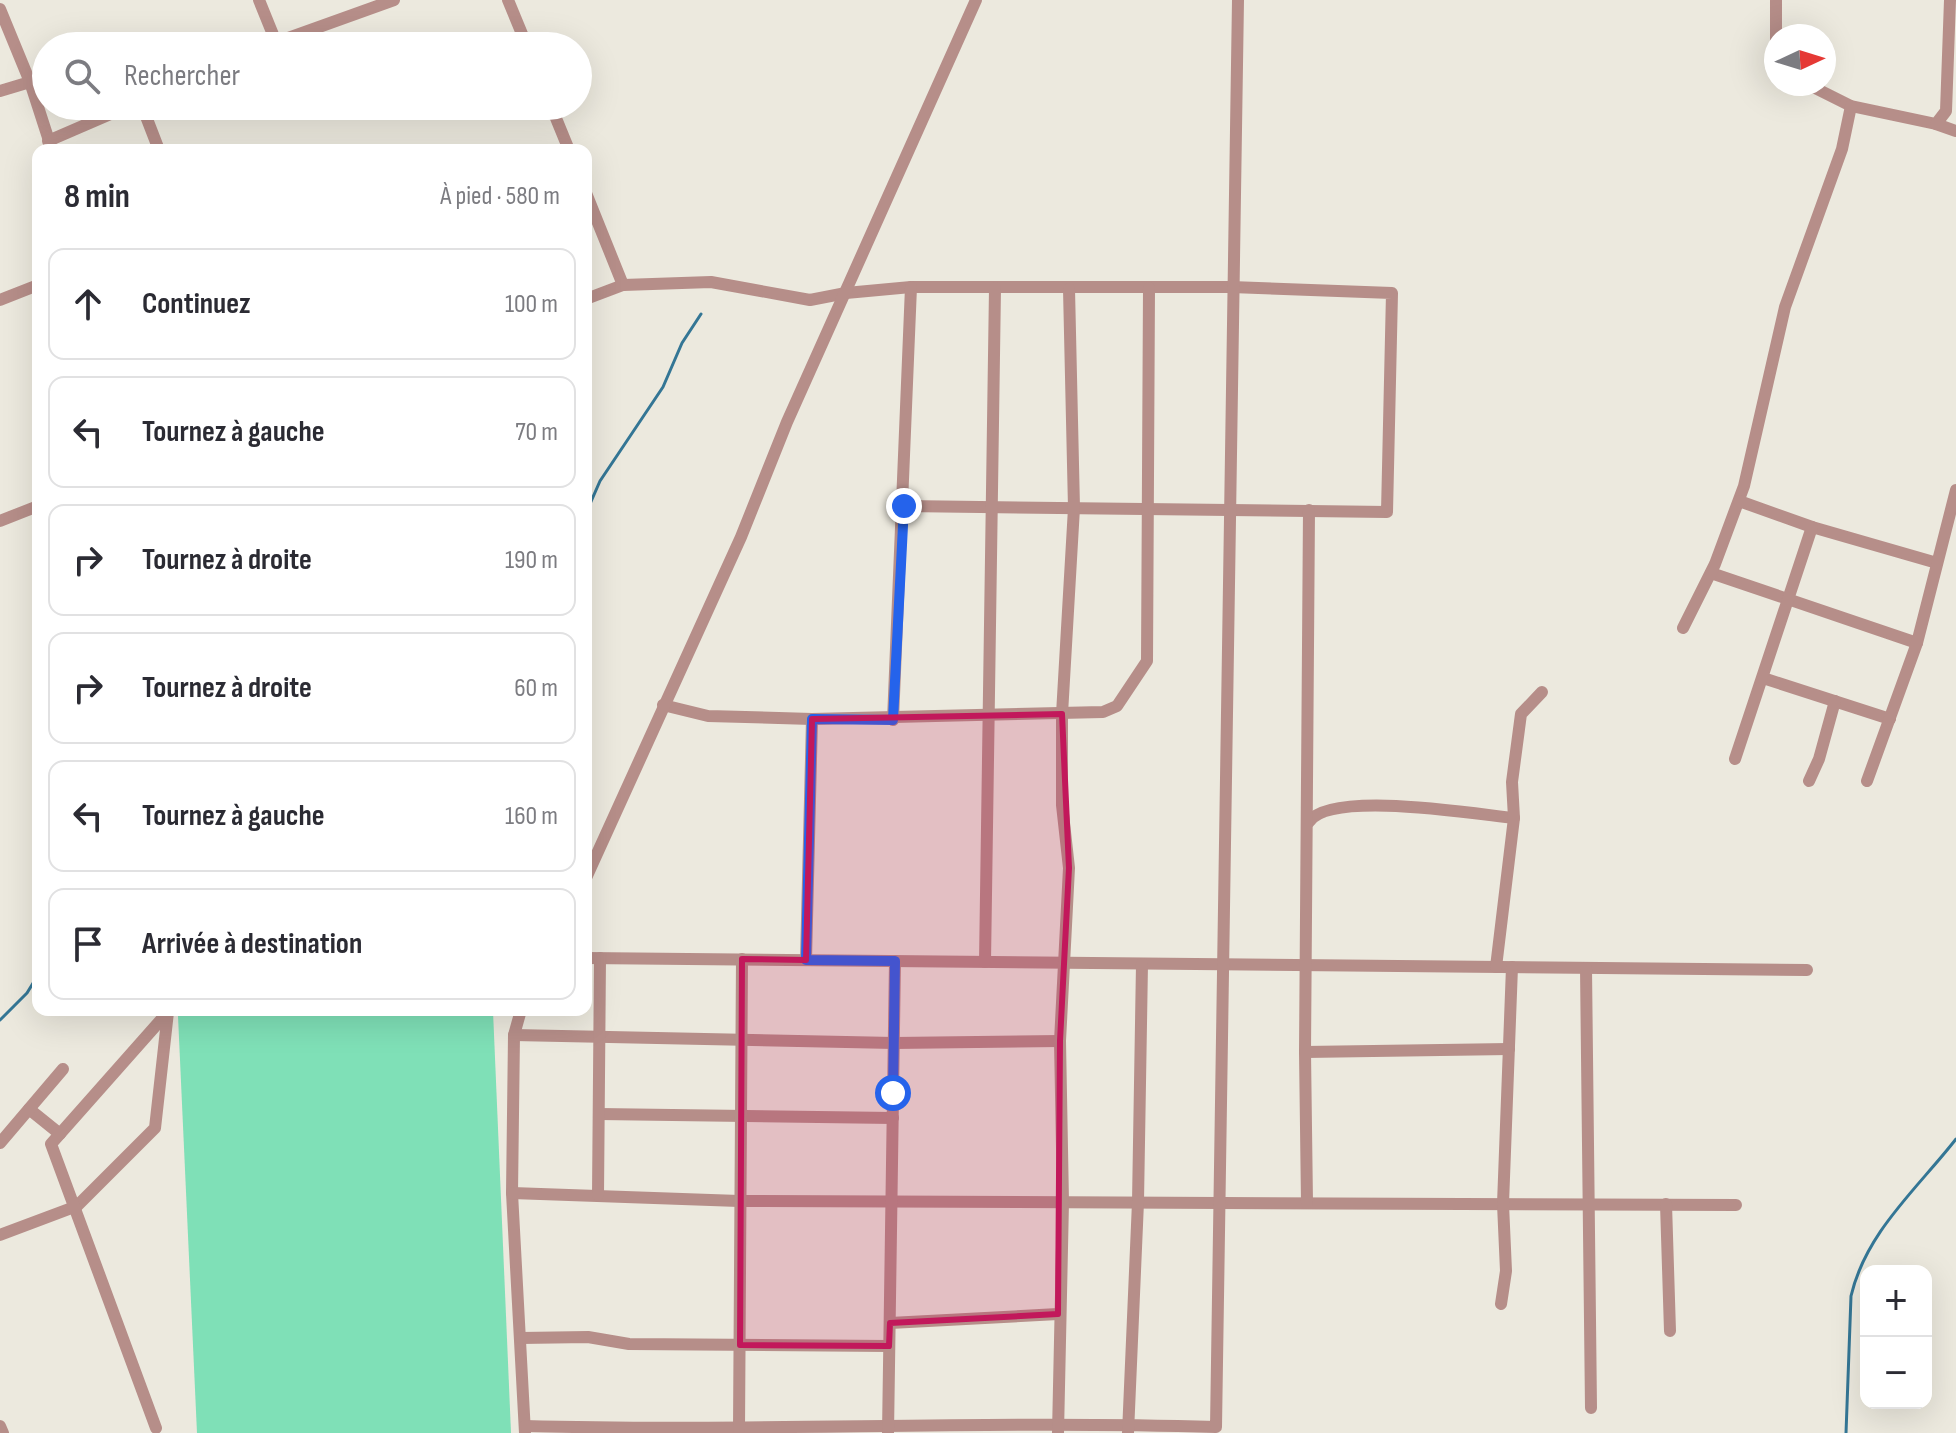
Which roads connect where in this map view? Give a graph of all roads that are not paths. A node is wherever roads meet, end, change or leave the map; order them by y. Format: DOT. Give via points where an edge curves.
graph roads {
  1 [pos="259,0"];
  2 [pos="394,0"];
  3 [pos="508,0"];
  4 [pos="976,0"];
  5 [pos="1238,0"];
  6 [pos="1776,0"];
  7 [pos="1950,0"];
  8 [pos="0,9"];
  9 [pos="1776,24"];
  10 [pos="268,32"];
  11 [pos="305,32"];
  12 [pos="521,32"];
  13 [pos="30,82"];
  14 [pos="32,88"];
  15 [pos="0,91"];
  16 [pos="1831,96"];
  17 [pos="1851,106"];
  18 [pos="42,120"];
  19 [pos="101,120"];
  20 [pos="147,120"];
  21 [pos="557,120"];
  22 [pos="1936,124"];
  23 [pos="1956,131"];
  24 [pos="49,144"];
  25 [pos="54,144"];
  26 [pos="157,144"];
  27 [pos="567,144"];
  28 [pos="592,208"];
  29 [pos="623,285"];
  30 [pos="32,287"];
  31 [pos="911,287"];
  32 [pos="1231,287"];
  33 [pos="995,288"];
  34 [pos="1149,288"];
  35 [pos="1069,289"];
  36 [pos="846,293"];
  37 [pos="592,297"];
  38 [pos="0,300"];
  39 [pos="1956,490"];
  40 [pos="1739,501"];
  41 [pos="904,506"];
  42 [pos="32,508"];
  43 [pos="1074,508"];
  44 [pos="990,509"];
  45 [pos="1147,509"];
  46 [pos="1228,510"];
  47 [pos="1309,510"];
  48 [pos="0,521"];
  49 [pos="1812,527"];
  50 [pos="1937,563"];
  51 [pos="1711,573"];
  52 [pos="1789,602"];
  53 [pos="1683,628"];
  54 [pos="1917,643"];
  55 [pos="1763,678"];
  56 [pos="1542,692"];
  57 [pos="1835,701"];
  58 [pos="663,705"];
  59 [pos="1062,714"];
  60 [pos="989,718"];
  61 [pos="812,719"];
  62 [pos="1890,719"];
  63 [pos="893,720"];
  64 [pos="1735,759"];
  65 [pos="1809,781"];
  66 [pos="1867,781"];
  67 [pos="1514,818"];
  68 [pos="1309,822"];
  69 [pos="592,865"];
  70 [pos="592,958"];
  71 [pos="600,958"];
  72 [pos="742,959"];
  73 [pos="806,960"];
  74 [pos="895,961"];
  75 [pos="985,962"];
  76 [pos="1065,963"];
  77 [pos="1142,964"];
  78 [pos="1223,964"];
  79 [pos="1305,965"];
  80 [pos="1496,967"];
  81 [pos="1512,967"];
  82 [pos="1586,968"];
  83 [pos="1807,970"];
  84 [pos="164,1016"];
  85 [pos="168,1016"];
  86 [pos="519,1016"];
  87 [pos="514,1035"];
  88 [pos="598,1038"];
  89 [pos="741,1040"];
  90 [pos="1060,1041"];
  91 [pos="894,1043"];
  92 [pos="1509,1049"];
  93 [pos="1305,1052"];
  94 [pos="63,1069"];
  95 [pos="29,1109"];
  96 [pos="599,1114"];
  97 [pos="741,1118"];
  98 [pos="893,1118"];
  99 [pos="60,1134"];
  100 [pos="0,1143"];
  101 [pos="512,1193"];
  102 [pos="598,1195"];
  103 [pos="739,1201"];
  104 [pos="892,1201"];
  105 [pos="1063,1202"];
  106 [pos="1138,1202"];
  107 [pos="1220,1202"];
  108 [pos="1307,1203"];
  109 [pos="1503,1204"];
  110 [pos="1589,1204"];
  111 [pos="1666,1204"];
  112 [pos="1736,1205"];
  113 [pos="77,1206"];
  114 [pos="0,1235"];
  115 [pos="1501,1304"];
  116 [pos="1058,1314"];
  117 [pos="890,1323"];
  118 [pos="1670,1331"];
  119 [pos="521,1338"];
  120 [pos="740,1345"];
  121 [pos="889,1346"];
  122 [pos="1591,1408"];
  123 [pos="0,1426"];
  124 [pos="156,1428"];
  125 [pos="739,1429"];
  126 [pos="1058,1429"];
  127 [pos="1128,1429"];
  128 [pos="525,1430"];
  129 [pos="888,1430"];
  130 [pos="978,1430"];
  131 [pos="801,1431"];
  132 [pos="693,1432"];
  133 [pos="3,1433"];
  1 -- 10 [label="street"];
  2 -- 11 [label="street"];
  3 -- 12 [label="street"];
  4 -- 36 [label="street"];
  5 -- 32 [label="street"];
  6 -- 9 [label="street"];
  7 -- 22 [label="street" via="1946,111"];
  8 -- 13 [label="street"];
  13 -- 14 [label="street"];
  13 -- 15 [label="street"];
  16 -- 17 [label="street"];
  17 -- 22 [label="street"];
  17 -- 40 [label="street" via="1842,149 1785,307"];
  18 -- 24 [label="street"];
  19 -- 25 [label="street"];
  20 -- 26 [label="street"];
  21 -- 27 [label="street"];
  22 -- 23 [label="street"];
  28 -- 29 [label="street"];
  29 -- 36 [label="street" via="711,282 810,300"];
  29 -- 37 [label="street"];
  30 -- 38 [label="street"];
  31 -- 33 [label="street"];
  31 -- 36 [label="street"];
  31 -- 41 [label="street"];
  32 -- 34 [label="street"];
  32 -- 46 [label="street"];
  32 -- 47 [label="street" via="1392,293 1387,512"];
  33 -- 35 [label="street"];
  33 -- 44 [label="street"];
  34 -- 35 [label="street"];
  34 -- 45 [label="street"];
  35 -- 43 [label="street"];
  36 -- 58 [label="street"];
  39 -- 50 [label="street"];
  40 -- 49 [label="street"];
  40 -- 51 [label="street"];
  41 -- 44 [label="street"];
  41 -- 63 [label="street"];
  42 -- 48 [label="street"];
  43 -- 44 [label="street"];
  43 -- 45 [label="street"];
  43 -- 59 [label="street"];
  44 -- 60 [label="street"];
  45 -- 46 [label="street"];
  45 -- 59 [label="street" via="1147,661 1117,706"];
  46 -- 47 [label="street"];
  46 -- 78 [label="street"];
  47 -- 68 [label="street"];
  49 -- 50 [label="street"];
  49 -- 52 [label="street"];
  50 -- 54 [label="street"];
  51 -- 52 [label="street"];
  51 -- 53 [label="street"];
  52 -- 54 [label="street"];
  52 -- 55 [label="street"];
  54 -- 62 [label="street"];
  55 -- 57 [label="street"];
  55 -- 64 [label="street"];
  56 -- 67 [label="street" via="1521,714 1512,782"];
  57 -- 62 [label="street"];
  57 -- 65 [label="street"];
  58 -- 61 [label="street" via="708,716"];
  58 -- 69 [label="street"];
  59 -- 60 [label="street"];
  59 -- 76 [label="street" via="1062,805 1069,868"];
  60 -- 63 [label="street"];
  60 -- 75 [label="street"];
  61 -- 63 [label="street"];
  61 -- 73 [label="street"];
  62 -- 66 [label="street"];
  67 -- 68 [label="street" via="1341,806 1318,812"];
  67 -- 80 [label="street"];
  68 -- 79 [label="street"];
  70 -- 71 [label="street"];
  71 -- 72 [label="street"];
  71 -- 88 [label="street"];
  72 -- 73 [label="street"];
  72 -- 89 [label="street"];
  73 -- 74 [label="street"];
  74 -- 75 [label="street"];
  74 -- 91 [label="street"];
  75 -- 76 [label="street"];
  76 -- 77 [label="street"];
  76 -- 90 [label="street"];
  77 -- 78 [label="street"];
  77 -- 106 [label="street"];
  78 -- 79 [label="street"];
  78 -- 107 [label="street"];
  79 -- 80 [label="street"];
  79 -- 93 [label="street"];
  80 -- 81 [label="street"];
  81 -- 82 [label="street"];
  81 -- 92 [label="street"];
  82 -- 83 [label="street"];
  82 -- 110 [label="street"];
  84 -- 99 [label="street"];
  85 -- 113 [label="street" via="155,1128"];
  86 -- 87 [label="street"];
  87 -- 88 [label="street"];
  87 -- 101 [label="street"];
  88 -- 89 [label="street"];
  88 -- 96 [label="street"];
  89 -- 91 [label="street"];
  89 -- 97 [label="street"];
  90 -- 91 [label="street"];
  90 -- 105 [label="street"];
  91 -- 98 [label="street"];
  92 -- 93 [label="street"];
  92 -- 109 [label="street"];
  93 -- 108 [label="street"];
  94 -- 95 [label="street"];
  95 -- 99 [label="street"];
  95 -- 100 [label="street"];
  96 -- 97 [label="street"];
  96 -- 102 [label="street"];
  97 -- 98 [label="street"];
  97 -- 103 [label="street"];
  98 -- 104 [label="street"];
  99 -- 113 [label="street" via="51,1144"];
  101 -- 102 [label="street"];
  101 -- 119 [label="street"];
  102 -- 103 [label="street"];
  103 -- 104 [label="street"];
  103 -- 120 [label="street"];
  104 -- 105 [label="street"];
  104 -- 117 [label="street"];
  105 -- 106 [label="street"];
  105 -- 116 [label="street"];
  106 -- 107 [label="street"];
  106 -- 127 [label="street"];
  107 -- 108 [label="street"];
  107 -- 127 [label="street" via="1216,1427"];
  108 -- 109 [label="street"];
  109 -- 110 [label="street"];
  109 -- 115 [label="street" via="1506,1271"];
  110 -- 111 [label="street"];
  110 -- 122 [label="street"];
  111 -- 112 [label="street"];
  111 -- 118 [label="street"];
  113 -- 114 [label="street"];
  113 -- 124 [label="street"];
  116 -- 117 [label="street"];
  116 -- 126 [label="street"];
  117 -- 121 [label="street"];
  119 -- 120 [label="street"];
  119 -- 128 [label="street"];
  120 -- 121 [label="street"];
  120 -- 125 [label="street"];
  121 -- 129 [label="street"];
  123 -- 133 [label="street"];
  125 -- 131 [label="street"];
  125 -- 132 [label="street"];
  126 -- 127 [label="street"];
  126 -- 130 [label="street"];
  128 -- 132 [label="street"];
  129 -- 130 [label="street"];
  129 -- 131 [label="street"];
}
